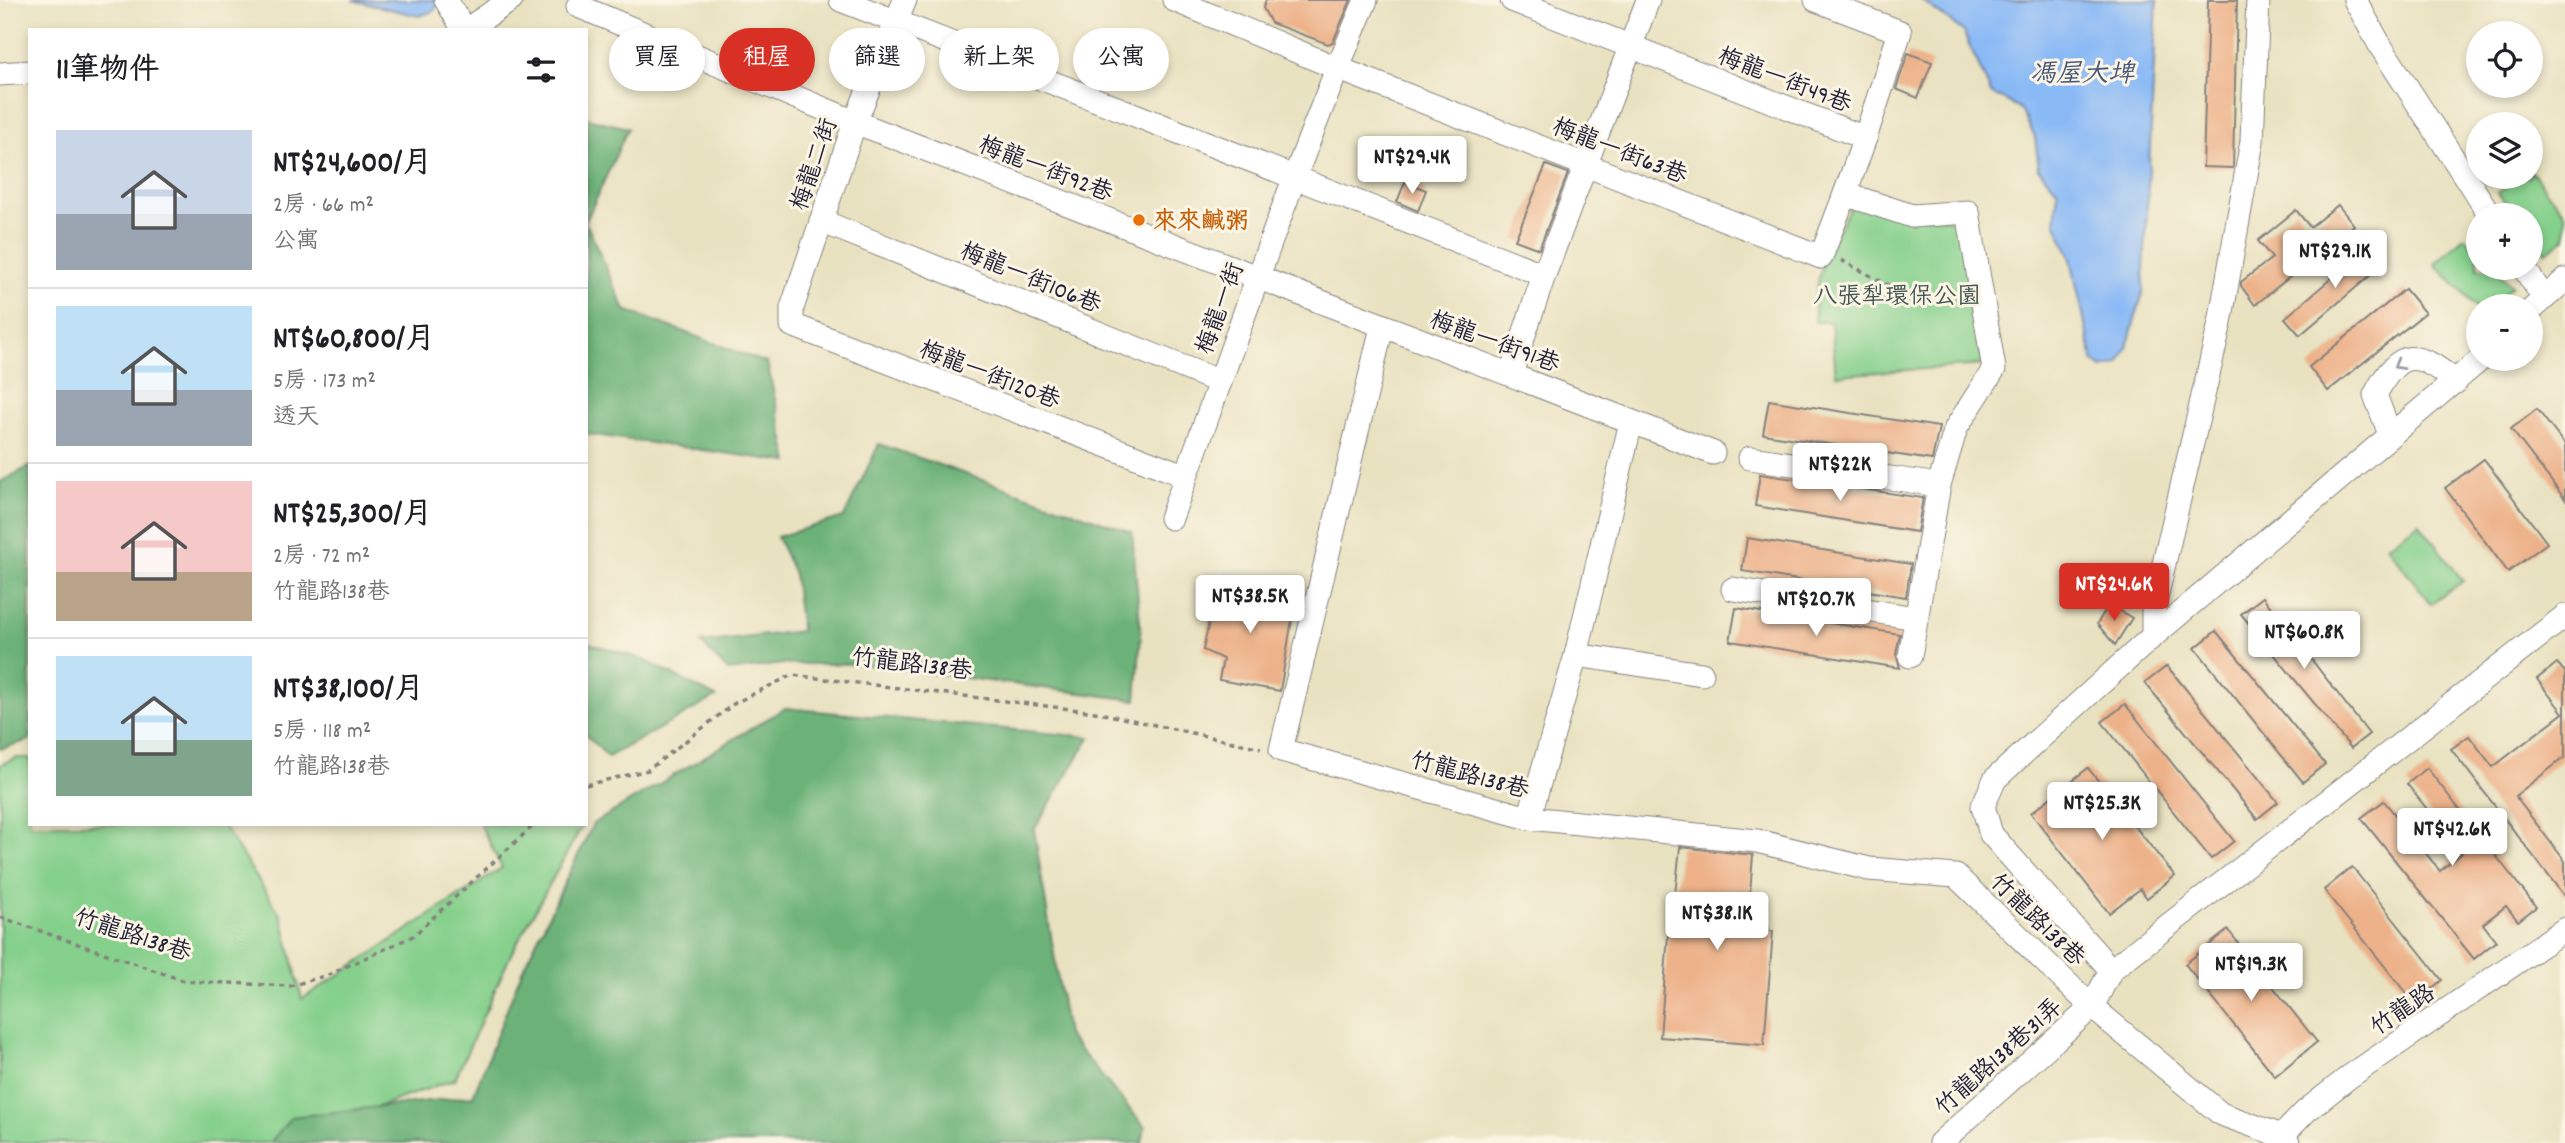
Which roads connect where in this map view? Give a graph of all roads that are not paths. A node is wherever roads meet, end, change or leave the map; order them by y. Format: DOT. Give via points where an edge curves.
graph roads {
  1 [pos="446,0"];
  2 [pos="511,0"];
  3 [pos="842,0"];
  4 [pos="905,0"];
  5 [pos="1174,0"];
  6 [pos="1366,0"];
  7 [pos="1512,0"];
  8 [pos="1648,0"];
  9 [pos="1816,0"];
  10 [pos="2258,0"];
  11 [pos="2355,0"];
  12 [pos="578,6"];
  13 [pos="896,23"];
  14 [pos="464,28"];
  15 [pos="468,28"];
  16 [pos="1630,49"];
  17 [pos="1337,68"];
  18 [pos="28,72"];
  19 [pos="0,74"];
  20 [pos="855,122"];
  21 [pos="1865,138"];
  22 [pos="1586,165"];
  23 [pos="1295,179"];
  24 [pos="1844,194"];
  25 [pos="2482,203"];
  26 [pos="821,221"];
  27 [pos="1544,275"];
  28 [pos="1258,278"];
  29 [pos="2565,280"];
  30 [pos="2543,299"];
  31 [pos="792,308"];
  32 [pos="1382,327"];
  33 [pos="2468,371"];
  34 [pos="1511,373"];
  35 [pos="1220,382"];
  36 [pos="2456,382"];
  37 [pos="1631,422"];
  38 [pos="2390,434"];
  39 [pos="1713,453"];
  40 [pos="1750,458"];
  41 [pos="1186,476"];
  42 [pos="1939,485"];
  43 [pos="1171,519"];
  44 [pos="1733,589"];
  45 [pos="2565,616"];
  46 [pos="1916,618"];
  47 [pos="2153,636"];
  48 [pos="1576,655"];
  49 [pos="1910,656"];
  50 [pos="1702,674"];
  51 [pos="1530,818"];
  52 [pos="2565,929"];
  53 [pos="2111,970"];
  54 [pos="2092,1007"];
  55 [pos="2285,1140"];
  56 [pos="1940,1143"];
  1 -- 14 [label="street"];
  2 -- 15 [label="street"];
  3 -- 13 [label="street"];
  4 -- 13 [label="street, 梅龍二街"];
  5 -- 17 [label="street, 梅龍一街63巷"];
  6 -- 17 [label="street, 梅龍一街"];
  7 -- 16 [label="street, 梅龍一街49巷"];
  8 -- 16 [label="street"];
  9 -- 21 [label="street" via="1900,32"];
  10 -- 47 [label="street" via="2252,141 2220,323 2153,611"];
  11 -- 25 [label="street"];
  12 -- 20 [label="street, 梅龍一街92巷"];
  13 -- 20 [label="street, 梅龍二街"];
  13 -- 23 [label="street"];
  16 -- 21 [label="street, 梅龍一街49巷"];
  16 -- 22 [label="street"];
  17 -- 22 [label="street, 梅龍一街63巷"];
  17 -- 23 [label="street, 梅龍一街"];
  18 -- 19 [label="street"];
  20 -- 26 [label="street, 梅龍二街"];
  20 -- 28 [label="street, 梅龍一街92巷"];
  21 -- 24 [label="street, 梅龍一街49巷"];
  22 -- 24 [label="street, 梅龍一街63巷" via="1821,257"];
  22 -- 27 [label="street"];
  23 -- 27 [label="street"];
  23 -- 28 [label="street, 梅龍一街"];
  24 -- 42 [label="street" via="1912,216 1968,212 1994,369 1956,428"];
  26 -- 31 [label="street, 梅龍二街"];
  26 -- 35 [label="street, 梅龍一街106巷"];
  27 -- 34 [label="street"];
  28 -- 32 [label="street, 梅龍一街91巷"];
  28 -- 35 [label="street, 梅龍一街"];
  29 -- 30 [label="street"];
  31 -- 41 [label="street, 梅龍一街120巷" via="792,325"];
  32 -- 34 [label="street, 梅龍一街91巷"];
  32 -- 51 [label="street, 竹龍路138巷" via="1281,750"];
  33 -- 36 [label="street"];
  34 -- 37 [label="street, 梅龍一街91巷"];
  35 -- 41 [label="street, 梅龍一街"];
  36 -- 38 [label="street"];
  36 -- 38 [label="street, one-way" via="2431,361 2410,358 2389,369 2375,395"];
  37 -- 39 [label="street, 梅龍一街91巷"];
  37 -- 48 [label="street"];
  38 -- 47 [label="street"];
  40 -- 42 [label="street"];
  41 -- 43 [label="street, 梅龍一街"];
  42 -- 46 [label="street"];
  44 -- 46 [label="street"];
  45 -- 53 [label="street"];
  46 -- 49 [label="street"];
  47 -- 53 [label="street" via="1994,779 1983,806 1991,834"];
  48 -- 50 [label="street"];
  48 -- 51 [label="street"];
  51 -- 54 [label="street, 竹龍路138巷" via="1757,841 1869,869 1956,877"];
  52 -- 55 [label="street, 竹龍路" via="2349,1077 2305,1111"];
  53 -- 54 [label="street, 竹龍路138巷31弄"];
  54 -- 55 [label="street, 竹龍路138巷" via="2221,1114"];
  54 -- 56 [label="street, 竹龍路138巷31弄"];
}
